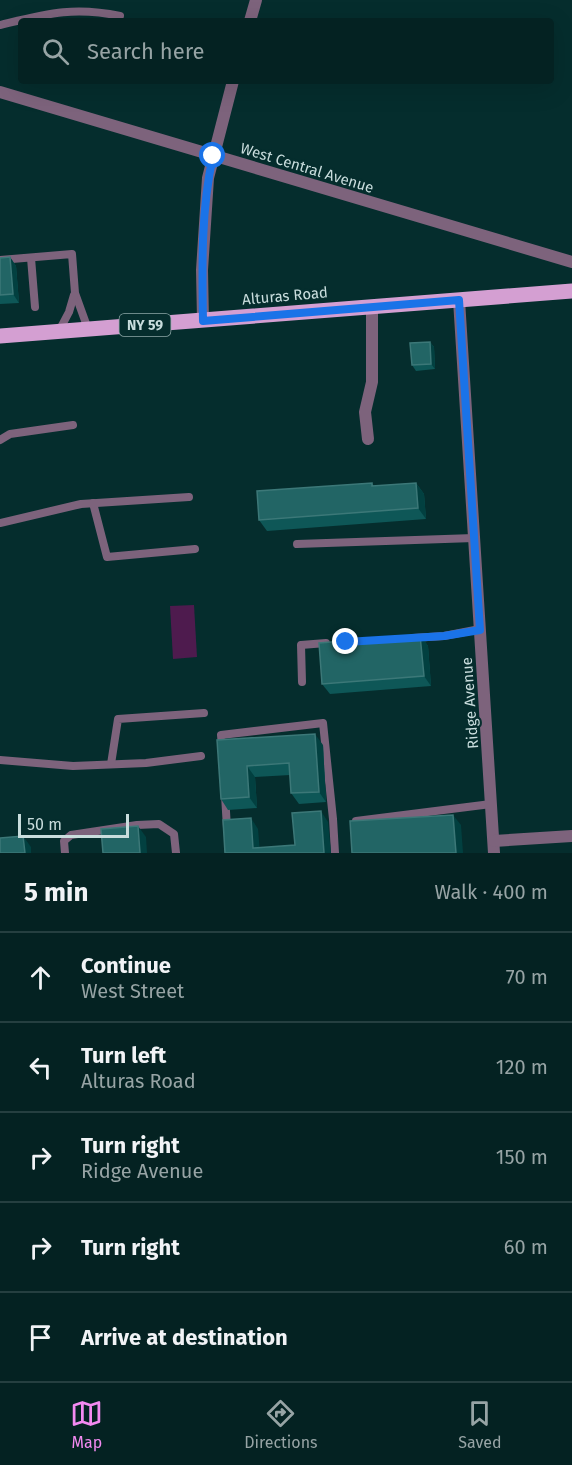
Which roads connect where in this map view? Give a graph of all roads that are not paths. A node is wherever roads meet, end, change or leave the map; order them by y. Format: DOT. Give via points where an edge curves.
graph roads {
  1 [pos="255,0"];
  2 [pos="120,16"];
  3 [pos="31,18"];
  4 [pos="251,18"];
  5 [pos="18,21"];
  6 [pos="0,25"];
  7 [pos="233,84"];
  8 [pos="0,92"];
  9 [pos="213,156"];
  10 [pos="31,258"];
  11 [pos="0,260"];
  12 [pos="572,261"];
  13 [pos="572,291"];
  14 [pos="75,293"];
  15 [pos="459,300"];
  16 [pos="36,307"];
  17 [pos="372,307"];
  18 [pos="203,321"];
  19 [pos="88,329"];
  20 [pos="59,332"];
  21 [pos="0,336"];
  22 [pos="73,425"];
  23 [pos="368,439"];
  24 [pos="0,440"];
  25 [pos="189,497"];
  26 [pos="93,503"];
  27 [pos="0,523"];
  28 [pos="474,538"];
  29 [pos="297,544"];
  30 [pos="195,549"];
  31 [pos="480,630"];
  32 [pos="398,639"];
  33 [pos="334,643"];
  34 [pos="302,682"];
  35 [pos="204,713"];
  36 [pos="201,756"];
  37 [pos="222,759"];
  38 [pos="0,760"];
  39 [pos="111,764"];
  40 [pos="224,782"];
  41 [pos="491,804"];
  42 [pos="351,822"];
  43 [pos="572,836"];
  44 [pos="227,841"];
  45 [pos="494,847"];
  46 [pos="65,853"];
  47 [pos="176,853"];
  48 [pos="335,853"];
  1 -- 4 [label="street"];
  2 -- 3 [label="lane" via="67,10"];
  5 -- 6 [label="lane"];
  7 -- 9 [label="street"];
  8 -- 9 [label="street, West Central Avenue"];
  9 -- 12 [label="street, West Central Avenue"];
  9 -- 18 [label="street" via="205,204"];
  10 -- 11 [label="lane"];
  10 -- 14 [label="lane" via="72,254"];
  10 -- 16 [label="lane"];
  13 -- 15 [label="main road, Alturas Road / NY 59"];
  14 -- 19 [label="lane"];
  14 -- 20 [label="lane"];
  15 -- 17 [label="main road, Alturas Road / NY 59"];
  15 -- 28 [label="street, Ridge Avenue"];
  17 -- 18 [label="main road, Alturas Road / NY 59"];
  17 -- 23 [label="street" via="372,382 365,412"];
  18 -- 19 [label="main road, Alturas Road / NY 59"];
  19 -- 20 [label="main road, Alturas Road / NY 59"];
  20 -- 21 [label="main road, Alturas Road / NY 59"];
  22 -- 24 [label="lane" via="10,434"];
  25 -- 26 [label="lane"];
  26 -- 27 [label="lane"];
  26 -- 30 [label="lane" via="107,557"];
  28 -- 29 [label="lane"];
  28 -- 31 [label="street, Ridge Avenue"];
  31 -- 32 [label="lane"];
  31 -- 41 [label="street, Ridge Avenue"];
  33 -- 34 [label="lane" via="301,645"];
  35 -- 39 [label="lane" via="118,719"];
  36 -- 39 [label="lane"];
  37 -- 48 [label="lane" via="221,735 323,723"];
  38 -- 39 [label="lane" via="73,766"];
  40 -- 44 [label="lane"];
  41 -- 42 [label="lane"];
  41 -- 45 [label="street, Ridge Avenue"];
  43 -- 45 [label="street"];
  46 -- 47 [label="lane" via="64,841 71,835 159,824 174,834"];
}
